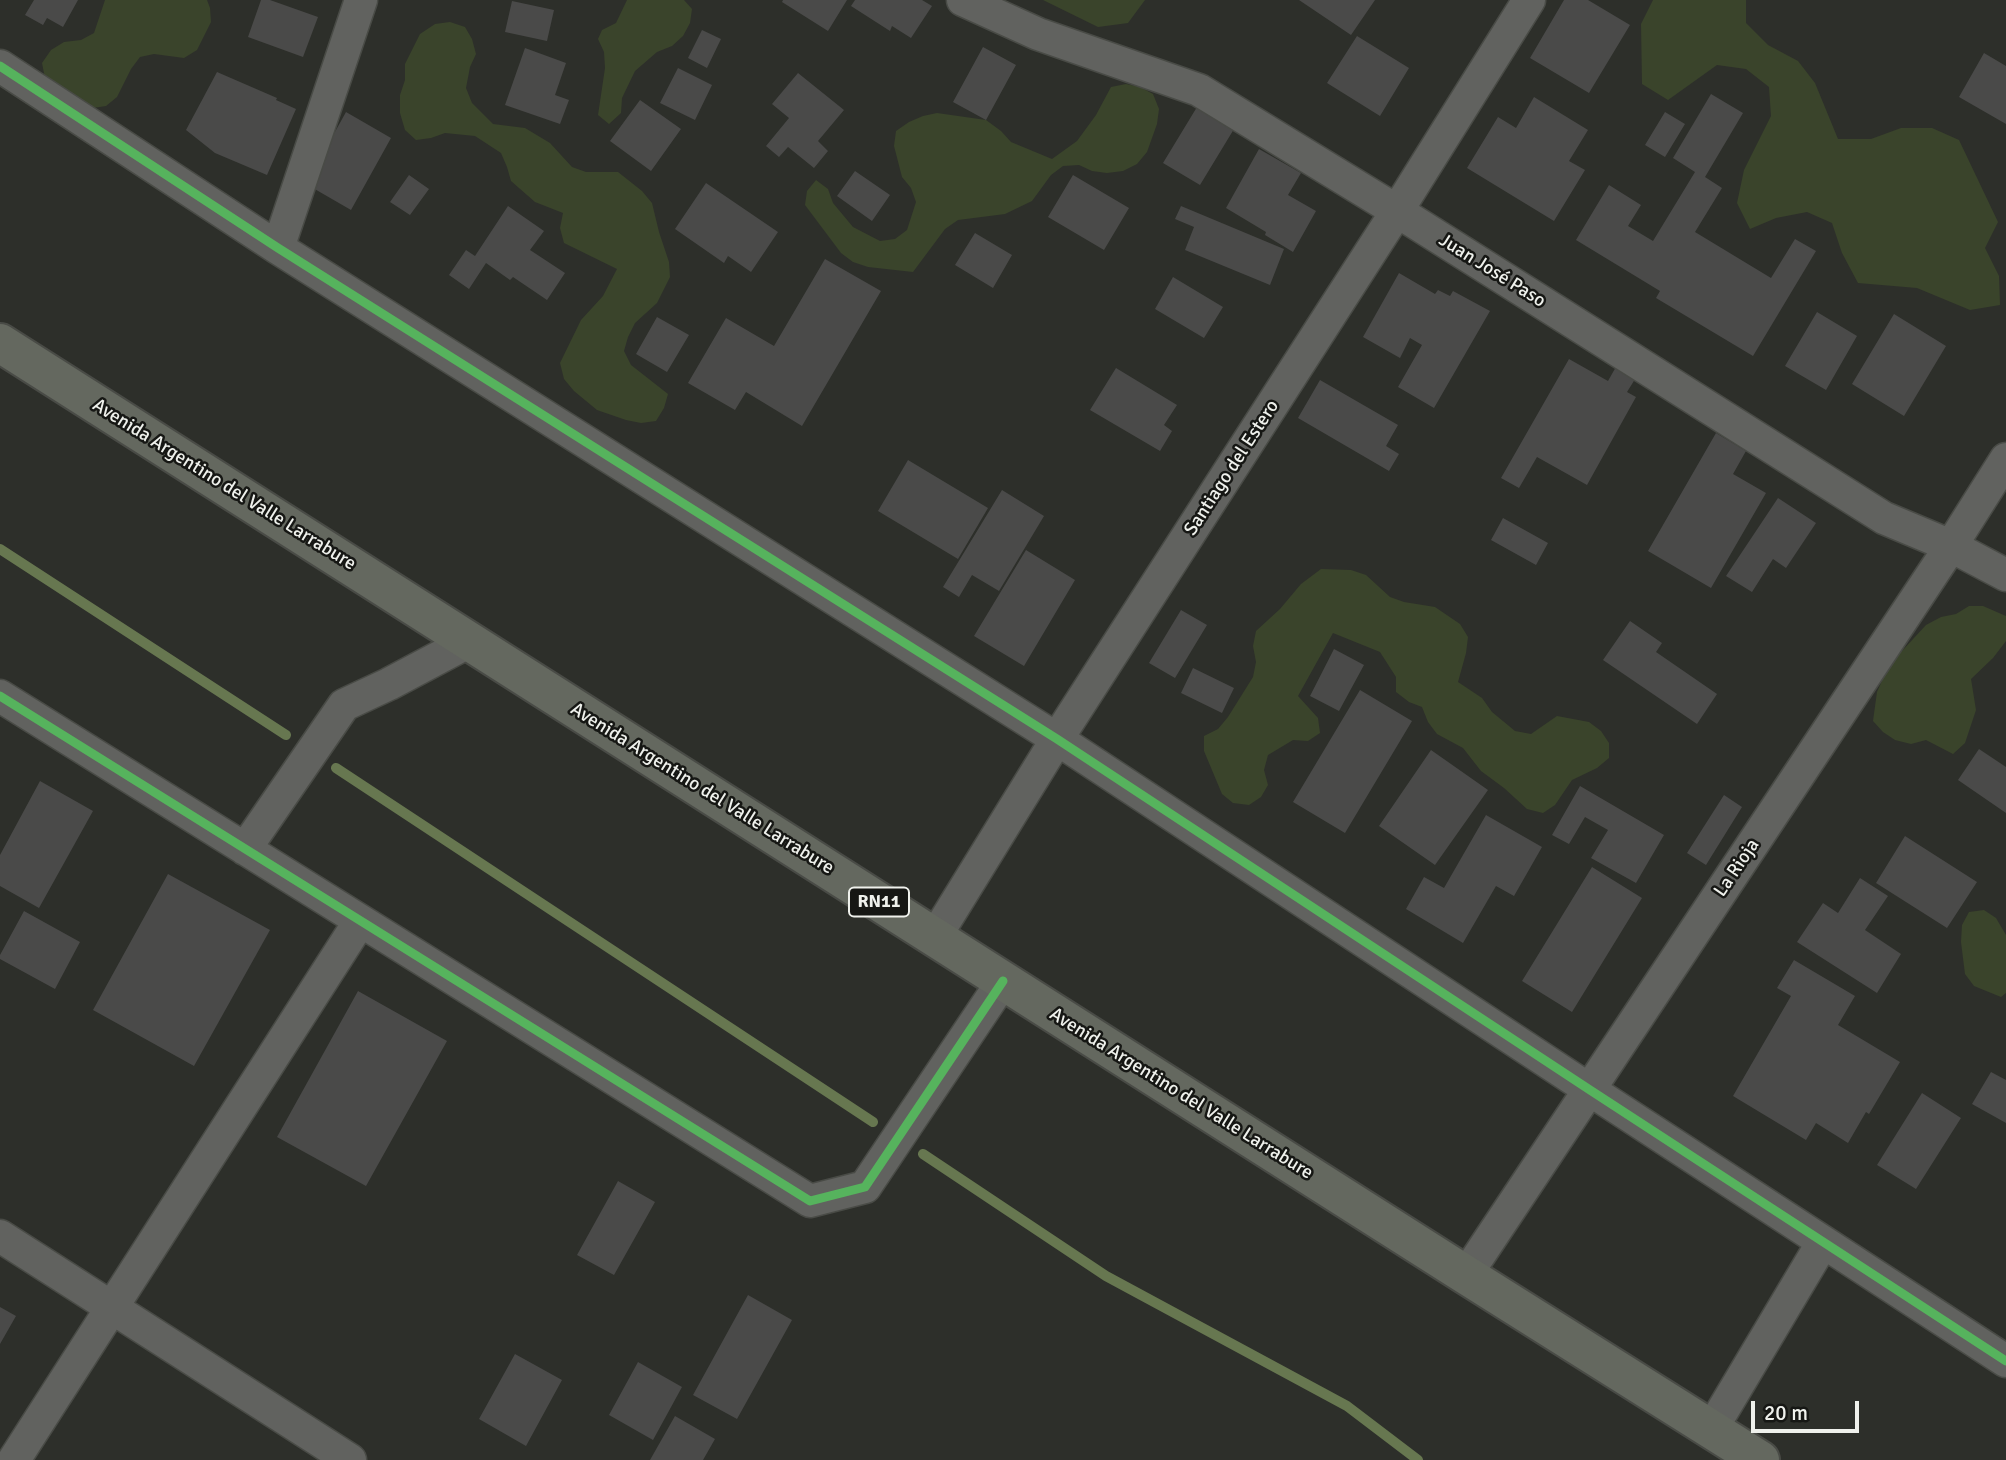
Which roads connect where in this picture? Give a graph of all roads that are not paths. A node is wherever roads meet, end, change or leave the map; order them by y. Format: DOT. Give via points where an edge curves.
graph roads {
  1 [pos="361,0"];
  2 [pos="962,0"];
  3 [pos="1530,0"];
  4 [pos="0,66"];
  5 [pos="1397,211"];
  6 [pos="278,248"];
  7 [pos="0,343"];
  8 [pos="2006,459"];
  9 [pos="1951,546"];
  10 [pos="2006,575"];
  11 [pos="470,641"];
  12 [pos="0,696"];
  13 [pos="1057,740"];
  14 [pos="245,849"];
  15 [pos="360,921"];
  16 [pos="935,937"];
  17 [pos="1003,981"];
  18 [pos="1590,1090"];
  19 [pos="0,1236"];
  20 [pos="1823,1242"];
  21 [pos="1466,1275"];
  22 [pos="112,1307"];
  23 [pos="2006,1361"];
  24 [pos="1711,1430"];
  25 [pos="14,1460"];
  26 [pos="350,1460"];
  27 [pos="1760,1460"];
  1 -- 6 [label="street"];
  2 -- 5 [label="street, Juan José Paso" via="1038,34 1199,90"];
  3 -- 5 [label="street, Santiago del Estero"];
  4 -- 6 [label="street"];
  5 -- 9 [label="street, Juan José Paso" via="1884,518"];
  5 -- 13 [label="street, Santiago del Estero"];
  6 -- 13 [label="street"];
  7 -- 11 [label="highway, Avenida Argentino del Valle Larrabure / RN11"];
  8 -- 9 [label="street, La Rioja"];
  9 -- 10 [label="street, Juan José Paso"];
  9 -- 18 [label="street, La Rioja"];
  11 -- 14 [label="street" via="344,705"];
  11 -- 16 [label="highway, Avenida Argentino del Valle Larrabure / RN11"];
  12 -- 14 [label="street"];
  13 -- 16 [label="street, Santiago del Estero"];
  13 -- 18 [label="street"];
  14 -- 15 [label="street"];
  15 -- 17 [label="street" via="810,1200 865,1187"];
  15 -- 22 [label="street"];
  16 -- 17 [label="highway, Avenida Argentino del Valle Larrabure / RN11"];
  17 -- 21 [label="highway, Avenida Argentino del Valle Larrabure / RN11"];
  18 -- 20 [label="street"];
  18 -- 21 [label="street, La Rioja"];
  19 -- 22 [label="street"];
  20 -- 23 [label="street"];
  20 -- 24 [label="street"];
  21 -- 24 [label="highway, Avenida Argentino del Valle Larrabure / RN11"];
  22 -- 25 [label="street"];
  22 -- 26 [label="street"];
  24 -- 27 [label="highway, Avenida Argentino del Valle Larrabure / RN11"];
}
